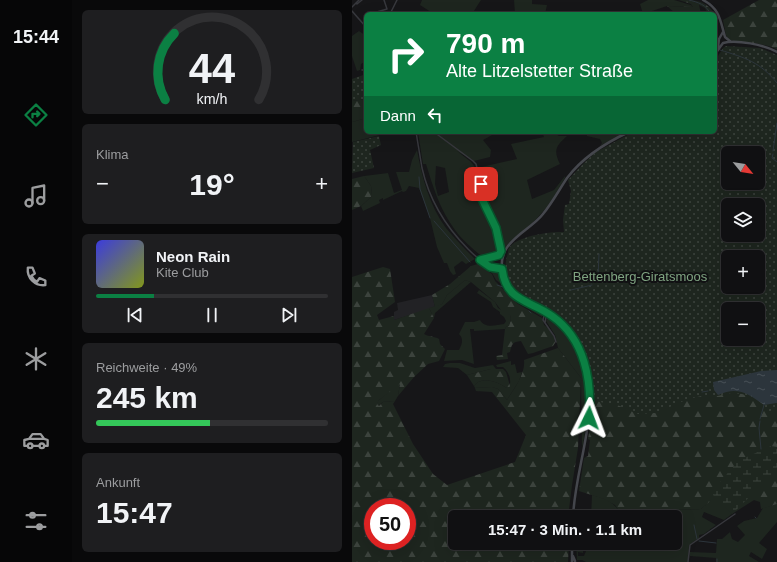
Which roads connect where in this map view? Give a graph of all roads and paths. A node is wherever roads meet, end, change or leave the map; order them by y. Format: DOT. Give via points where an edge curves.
graph roads {
  1 [pos="359,0"];
  2 [pos="362,0"];
  3 [pos="384,0"];
  4 [pos="397,0"];
  5 [pos="703,0"];
  6 [pos="356,2"];
  7 [pos="352,7"];
  8 [pos="387,9"];
  9 [pos="352,11"];
  10 [pos="391,11"];
  11 [pos="377,12"];
  12 [pos="717,12"];
  13 [pos="717,12"];
  14 [pos="364,25"];
  15 [pos="724,40"];
  16 [pos="719,42"];
  17 [pos="717,50"];
  18 [pos="777,52"];
  19 [pos="416,134"];
  20 [pos="437,134"];
  21 [pos="625,134"];
  22 [pos="480,260"];
  23 [pos="502,269"];
  24 [pos="546,312"];
  25 [pos="550,314"];
  26 [pos="545,323"];
  27 [pos="556,342"];
  28 [pos="574,510"];
  29 [pos="735,514"];
  30 [pos="572,550"];
  31 [pos="574,562"];
  32 [pos="688,562"];
  1 -- 6 [label="street"];
  2 -- 6 [label="street" via="357,4"];
  3 -- 8 [label="street"];
  4 -- 10 [label="street"];
  5 -- 12 [label="main road" via="712,5"];
  6 -- 7 [label="street"];
  8 -- 10 [label="street"];
  8 -- 11 [label="street"];
  9 -- 14 [label="street"];
  13 -- 15 [label="main road" via="723,25"];
  15 -- 16 [label="main road"];
  15 -- 16 [label="main road" via="719,39"];
  15 -- 17 [label="main road"];
  15 -- 18 [label="main road" via="767,47"];
  16 -- 17 [label="main road"];
  19 -- 22 [label="street" via="422,168 435,205 454,234"];
  20 -- 22 [label="street" via="473,161 478,169 482,199 496,228 501,251 499,255"];
  21 -- 23 [label="main road" via="600,147 577,166 540,218 510,244 504,254"];
  22 -- 23 [label="street" via="490,267"];
  23 -- 24 [label="main road" via="504,280 512,293"];
  24 -- 25 [label="main road"];
  24 -- 26 [label="street" via="543,320"];
  25 -- 26 [label="street" via="546,317"];
  25 -- 28 [label="main road" via="566,328 576,343 588,381 589,418"];
  26 -- 27 [label="street"];
  29 -- 32 [label="street" via="690,545"];
  30 -- 31 [label="main road"];
}
